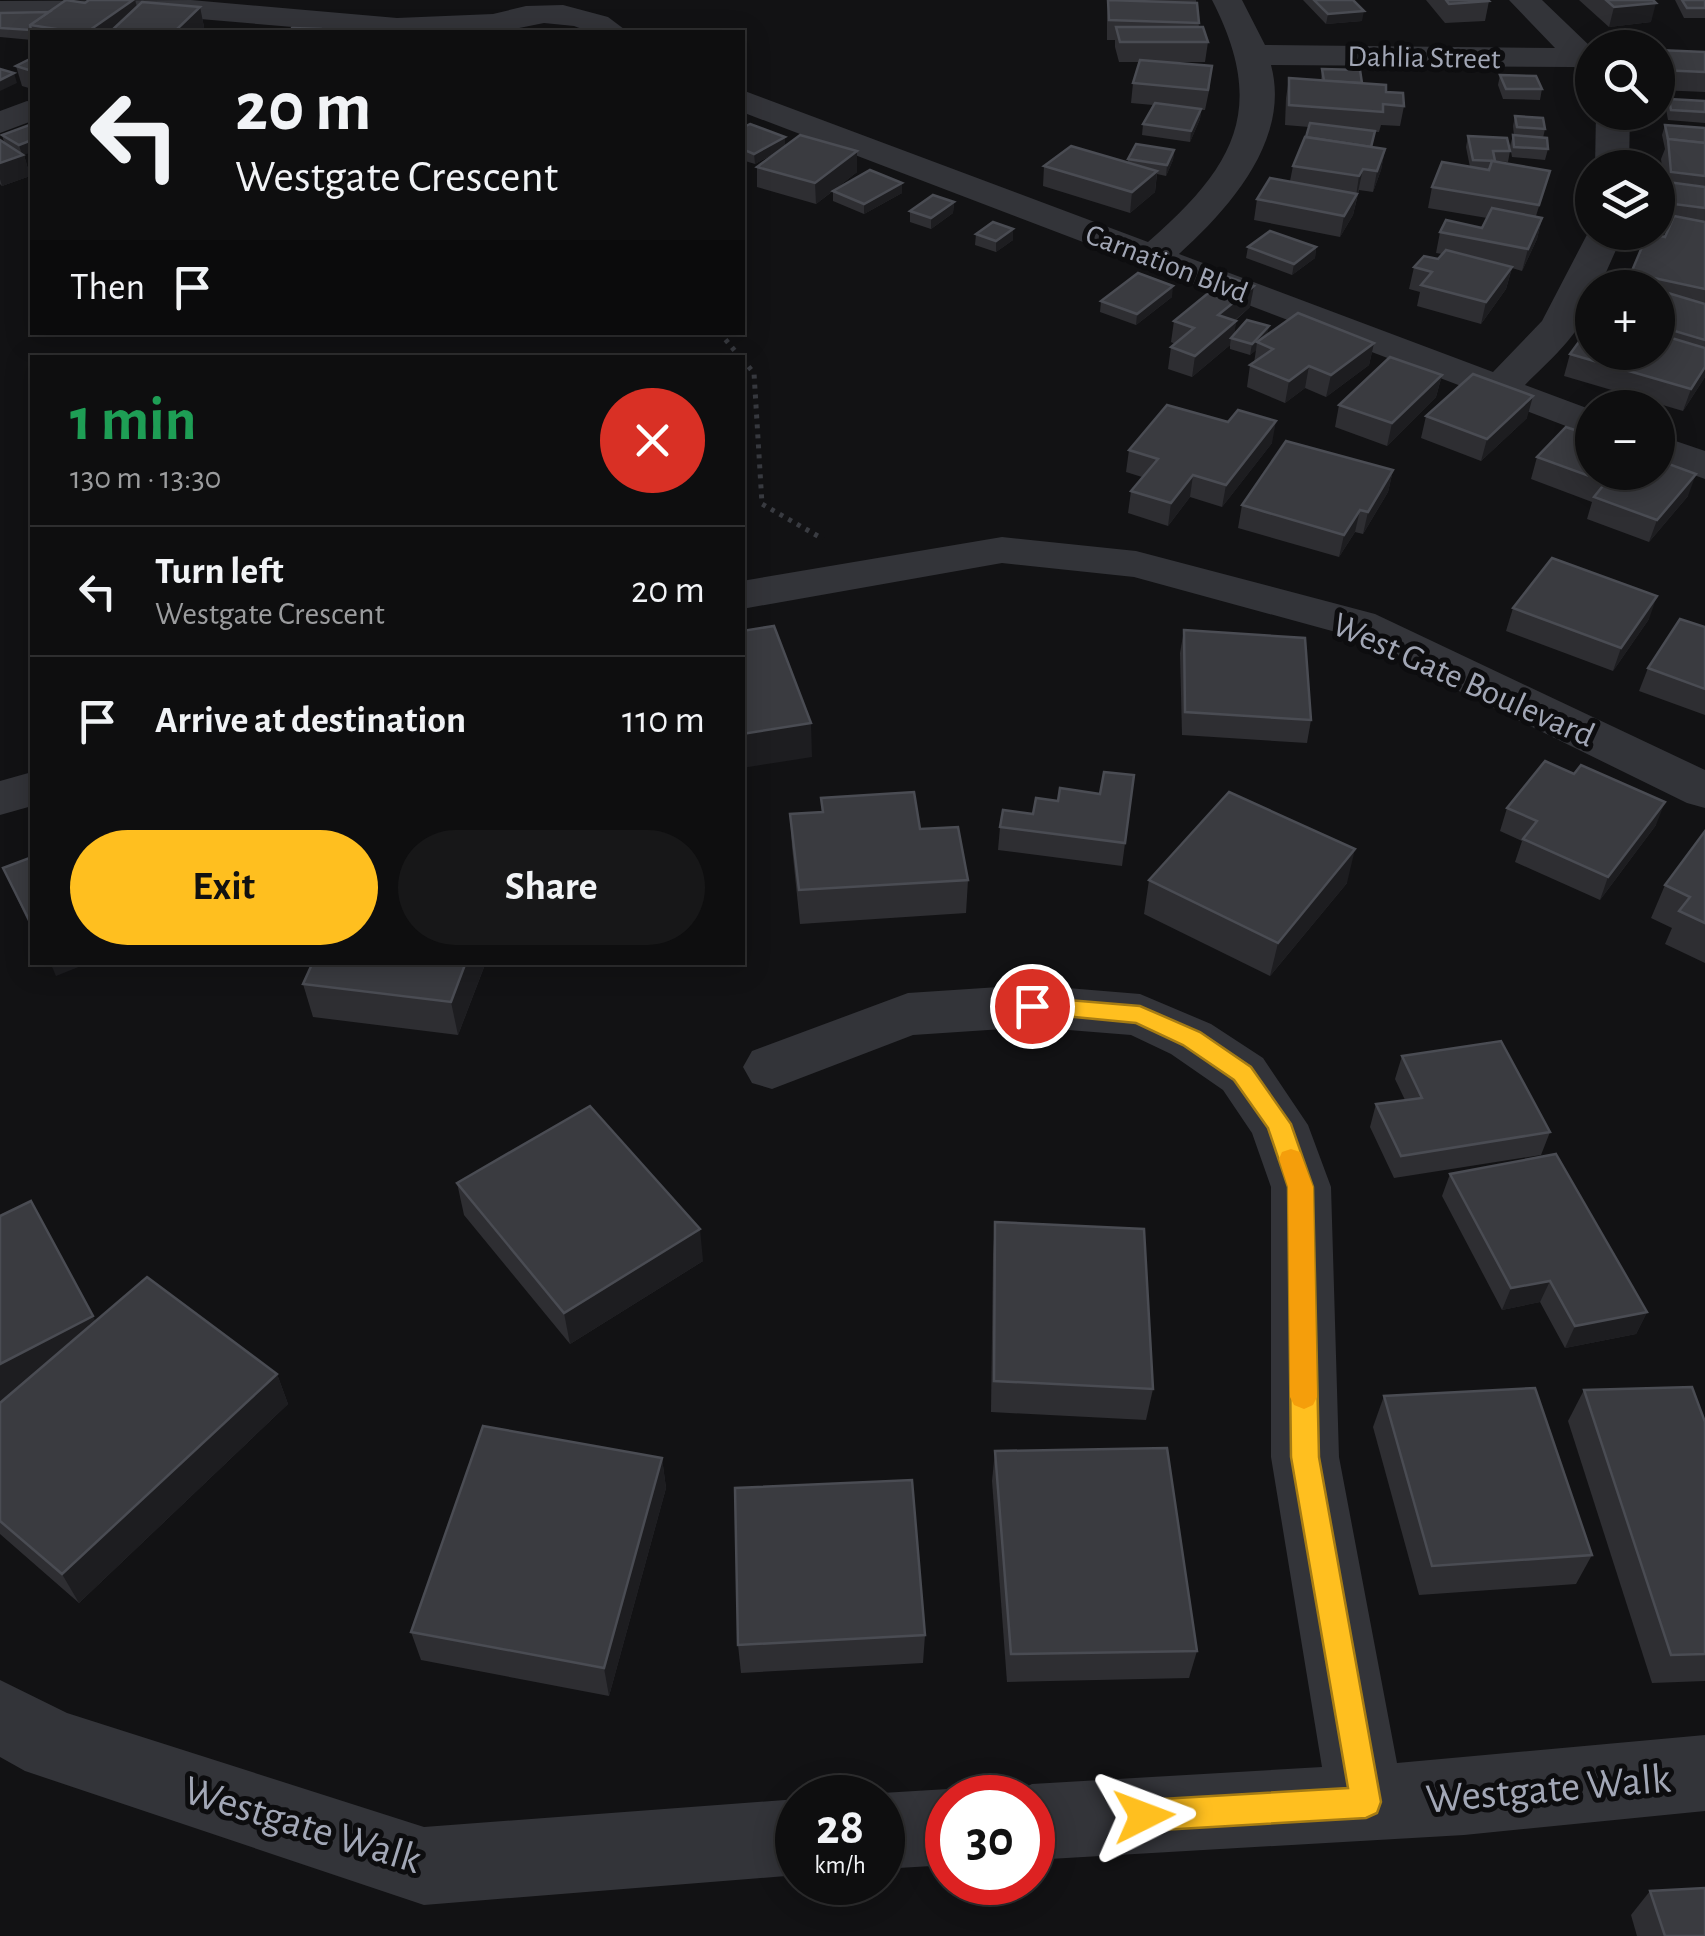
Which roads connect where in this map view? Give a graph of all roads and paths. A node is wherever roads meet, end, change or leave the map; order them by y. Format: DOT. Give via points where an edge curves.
graph roads {
  1 [pos="1227,0"];
  2 [pos="1524,0"];
  3 [pos="79,2"];
  4 [pos="542,7"];
  5 [pos="0,10"];
  6 [pos="484,28"];
  7 [pos="404,30"];
  8 [pos="609,30"];
  9 [pos="1575,46"];
  10 [pos="1255,55"];
  11 [pos="1575,61"];
  12 [pos="745,101"];
  13 [pos="1600,250"];
  14 [pos="1152,258"];
  15 [pos="722,335"];
  16 [pos="739,355"];
  17 [pos="745,362"];
  18 [pos="1499,389"];
  19 [pos="1575,418"];
  20 [pos="1675,455"];
  21 [pos="1705,466"];
  22 [pos="878,571"];
  23 [pos="745,594"];
  24 [pos="30,790"];
  25 [pos="1705,791"];
  26 [pos="0,798"];
  27 [pos="772,1067"];
  28 [pos="0,1716"];
  29 [pos="1705,1773"];
  30 [pos="1366,1802"];
  31 [pos="1055,1821"];
  32 [pos="775,1839"];
  1 -- 10 [label="street"];
  2 -- 9 [label="street"];
  3 -- 5 [label="street"];
  3 -- 7 [label="street"];
  4 -- 6 [label="street"];
  4 -- 8 [label="street"];
  6 -- 7 [label="street"];
  10 -- 11 [label="street, Dahlia Street"];
  10 -- 14 [label="street" via="1260,94 1252,136 1232,178 1198,220"];
  12 -- 14 [label="street, Carnation Blvd"];
  13 -- 18 [label="street" via="1558,327"];
  14 -- 18 [label="street, Carnation Blvd"];
  15 -- 16 [label="path"];
  17 -- 22 [label="path" via="754,372 762,504"];
  18 -- 19 [label="street, Carnation Blvd"];
  20 -- 21 [label="street"];
  22 -- 23 [label="street, West Gate Boulevard"];
  22 -- 25 [label="street, West Gate Boulevard" via="1002,550 1136,564 1359,624"];
  24 -- 26 [label="street"];
  27 -- 30 [label="street" via="908,1014 1032,1006 1140,1015 1243,1074 1279,1124 1301,1187 1305,1457"];
  28 -- 32 [label="street, Westgate Walk" via="51,1745 424,1866"];
  29 -- 30 [label="street, Westgate Walk"];
  30 -- 31 [label="street, Westgate Walk"];
}
